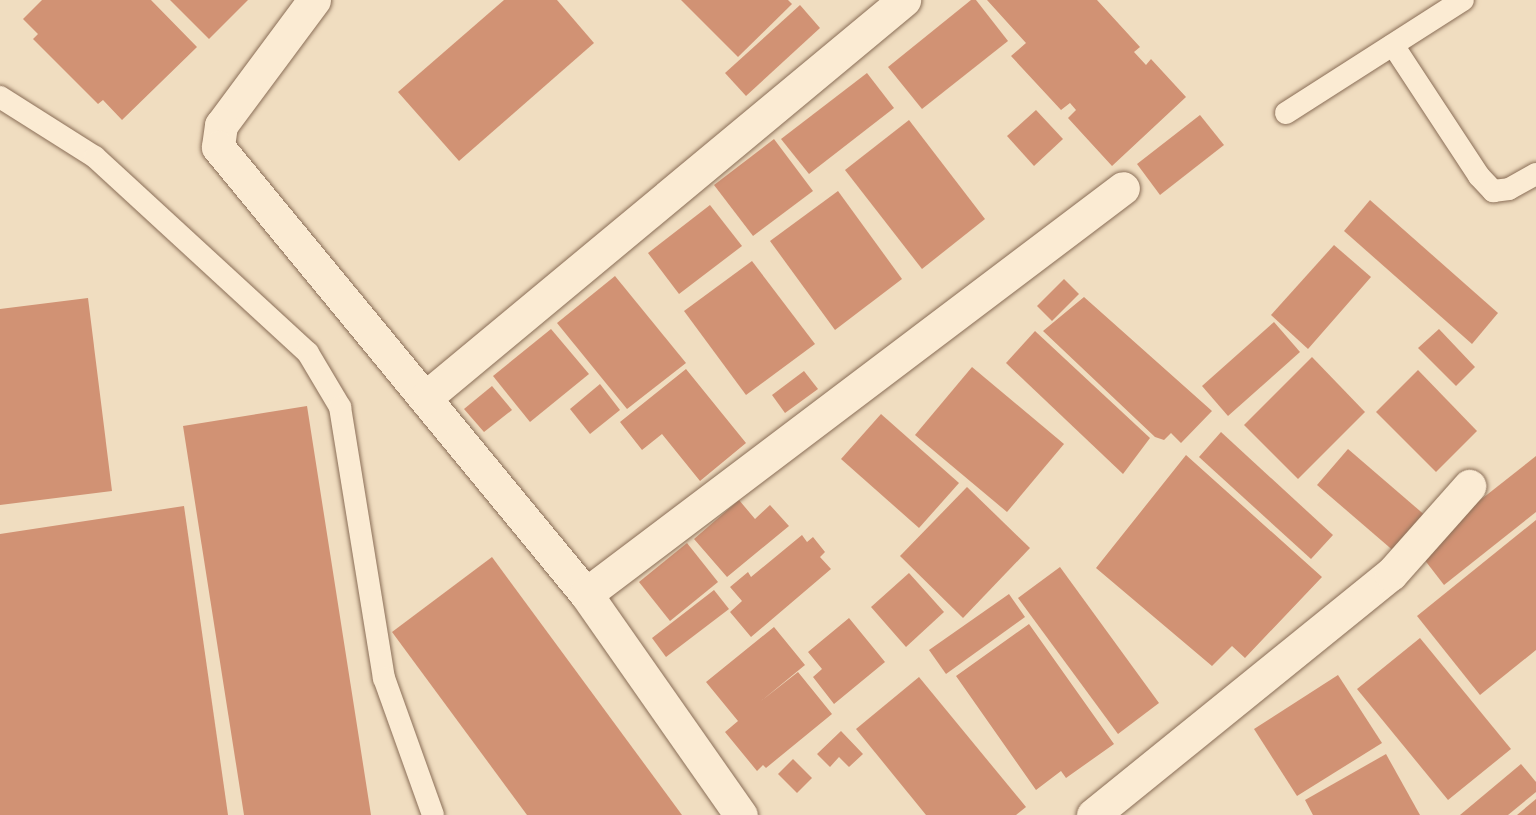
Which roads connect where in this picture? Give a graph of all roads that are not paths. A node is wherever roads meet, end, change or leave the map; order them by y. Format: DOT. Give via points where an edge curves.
graph roads {
  1 [pos="314,0"];
  2 [pos="904,0"];
  3 [pos="1463,0"];
  4 [pos="1393,45"];
  5 [pos="0,97"];
  6 [pos="1286,113"];
  7 [pos="1536,174"];
  8 [pos="1123,188"];
  9 [pos="425,398"];
  10 [pos="1470,486"];
  11 [pos="586,594"];
  12 [pos="433,815"];
  13 [pos="741,815"];
  14 [pos="1093,815"];
  1 -- 9 [label="street" via="221,125 218,147"];
  2 -- 9 [label="street"];
  3 -- 4 [label="lane"];
  4 -- 6 [label="lane"];
  4 -- 7 [label="lane" via="1479,176 1493,191 1509,189"];
  5 -- 12 [label="lane" via="95,157 308,353 340,407 384,678"];
  8 -- 11 [label="street"];
  9 -- 11 [label="street"];
  10 -- 14 [label="street" via="1391,574"];
  11 -- 13 [label="street"];
}
